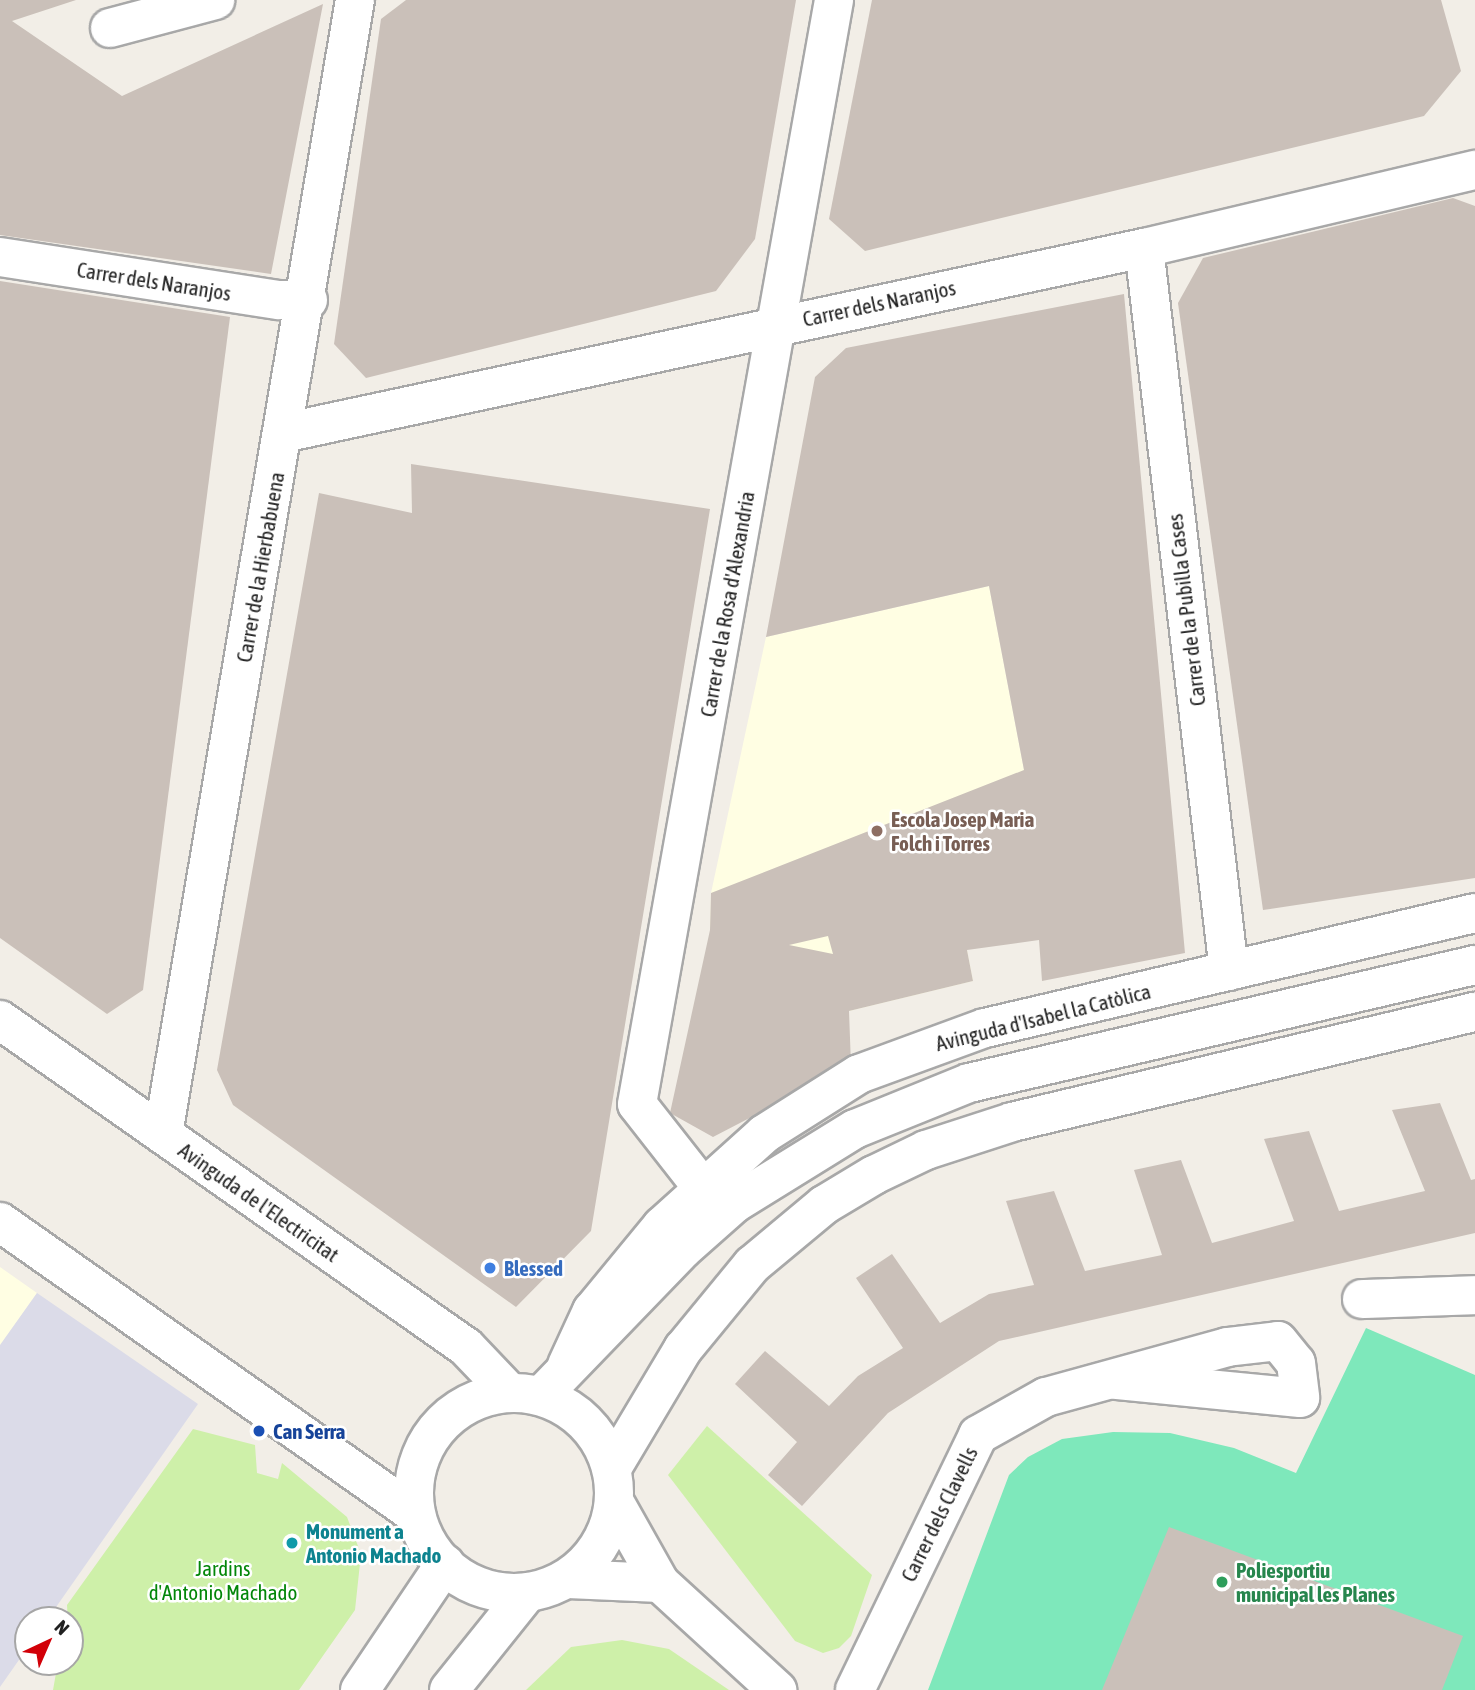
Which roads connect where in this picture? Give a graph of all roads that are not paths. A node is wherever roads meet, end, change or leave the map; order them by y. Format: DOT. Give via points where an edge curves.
graph roads {
  1 [pos="215,0"];
  2 [pos="355,0"];
  3 [pos="834,0"];
  4 [pos="110,29"];
  5 [pos="1475,170"];
  6 [pos="1144,248"];
  7 [pos="0,257"];
  8 [pos="309,300"];
  9 [pos="777,324"];
  10 [pos="283,433"];
  11 [pos="1475,913"];
  12 [pos="1475,965"];
  13 [pos="1229,971"];
  14 [pos="1475,1012"];
  15 [pos="0,1020"];
  16 [pos="163,1134"];
  17 [pos="702,1187"];
  18 [pos="0,1222"];
  19 [pos="1475,1295"];
  20 [pos="1362,1299"];
  21 [pos="1227,1347"];
  22 [pos="567,1365"];
  23 [pos="1115,1380"];
  24 [pos="1224,1391"];
  25 [pos="525,1394"];
  26 [pos="613,1485"];
  27 [pos="415,1514"];
  28 [pos="445,1564"];
  29 [pos="568,1579"];
  30 [pos="660,1583"];
  31 [pos="524,1595"];
  32 [pos="360,1690"];
  33 [pos="449,1690"];
  34 [pos="777,1690"];
  35 [pos="855,1690"];
  1 -- 4 [label="street"];
  2 -- 8 [label="street, Carrer de la Hierbabuena"];
  3 -- 9 [label="street, Carrer de la Rosa d'Alexandria"];
  5 -- 6 [label="street, Carrer dels Naranjos"];
  6 -- 9 [label="street, Carrer dels Naranjos"];
  6 -- 13 [label="street, Carrer de la Pubilla Cases"];
  7 -- 8 [label="street, Carrer dels Naranjos" via="279,300"];
  8 -- 10 [label="street, Carrer de la Hierbabuena"];
  9 -- 10 [label="street, Carrer dels Naranjos"];
  9 -- 17 [label="street, Carrer de la Rosa d'Alexandria" via="637,1104"];
  10 -- 16 [label="street, Carrer de la Hierbabuena"];
  11 -- 13 [label="street, Avinguda d'Isabel la Catòlica"];
  12 -- 22 [label="street, Avinguda d'Isabel la Catòlica" via="970,1083 901,1109 809,1155 735,1203"];
  13 -- 17 [label="street, Avinguda d'Isabel la Catòlica" via="985,1028 895,1058 816,1098"];
  14 -- 26 [label="street" via="1012,1122 926,1150 874,1175 824,1205 752,1265 670,1368"];
  15 -- 16 [label="street, Avinguda de l'Electricitat"];
  16 -- 25 [label="street, Avinguda de l'Electricitat" via="466,1347"];
  17 -- 22 [label="street, Avinguda d'Isabel la Catòlica" via="592,1311"];
  18 -- 27 [label="street"];
  19 -- 20 [label="street"];
  21 -- 23 [label="street, Carrer dels Clavells"];
  21 -- 24 [label="street"];
  21 -- 24 [label="street, Carrer dels Clavells" via="1278,1341 1296,1363 1300,1398"];
  22 -- 25 [label="street, Avinguda d'Isabel la Catòlica"];
  23 -- 24 [label="street, Carrer dels Clavells"];
  23 -- 35 [label="street, Carrer dels Clavells" via="1046,1397 978,1435"];
  25 -- 26 [label="street" via="581,1420 597,1436"];
  25 -- 27 [label="street" via="478,1399 449,1416 428,1439 412,1488"];
  26 -- 29 [label="street" via="606,1536 587,1565"];
  26 -- 30 [label="street"];
  27 -- 28 [label="street" via="423,1535"];
  28 -- 31 [label="street" via="487,1589"];
  28 -- 32 [label="street"];
  29 -- 30 [label="street"];
  29 -- 31 [label="street"];
  30 -- 34 [label="street"];
  31 -- 33 [label="street"];
}
